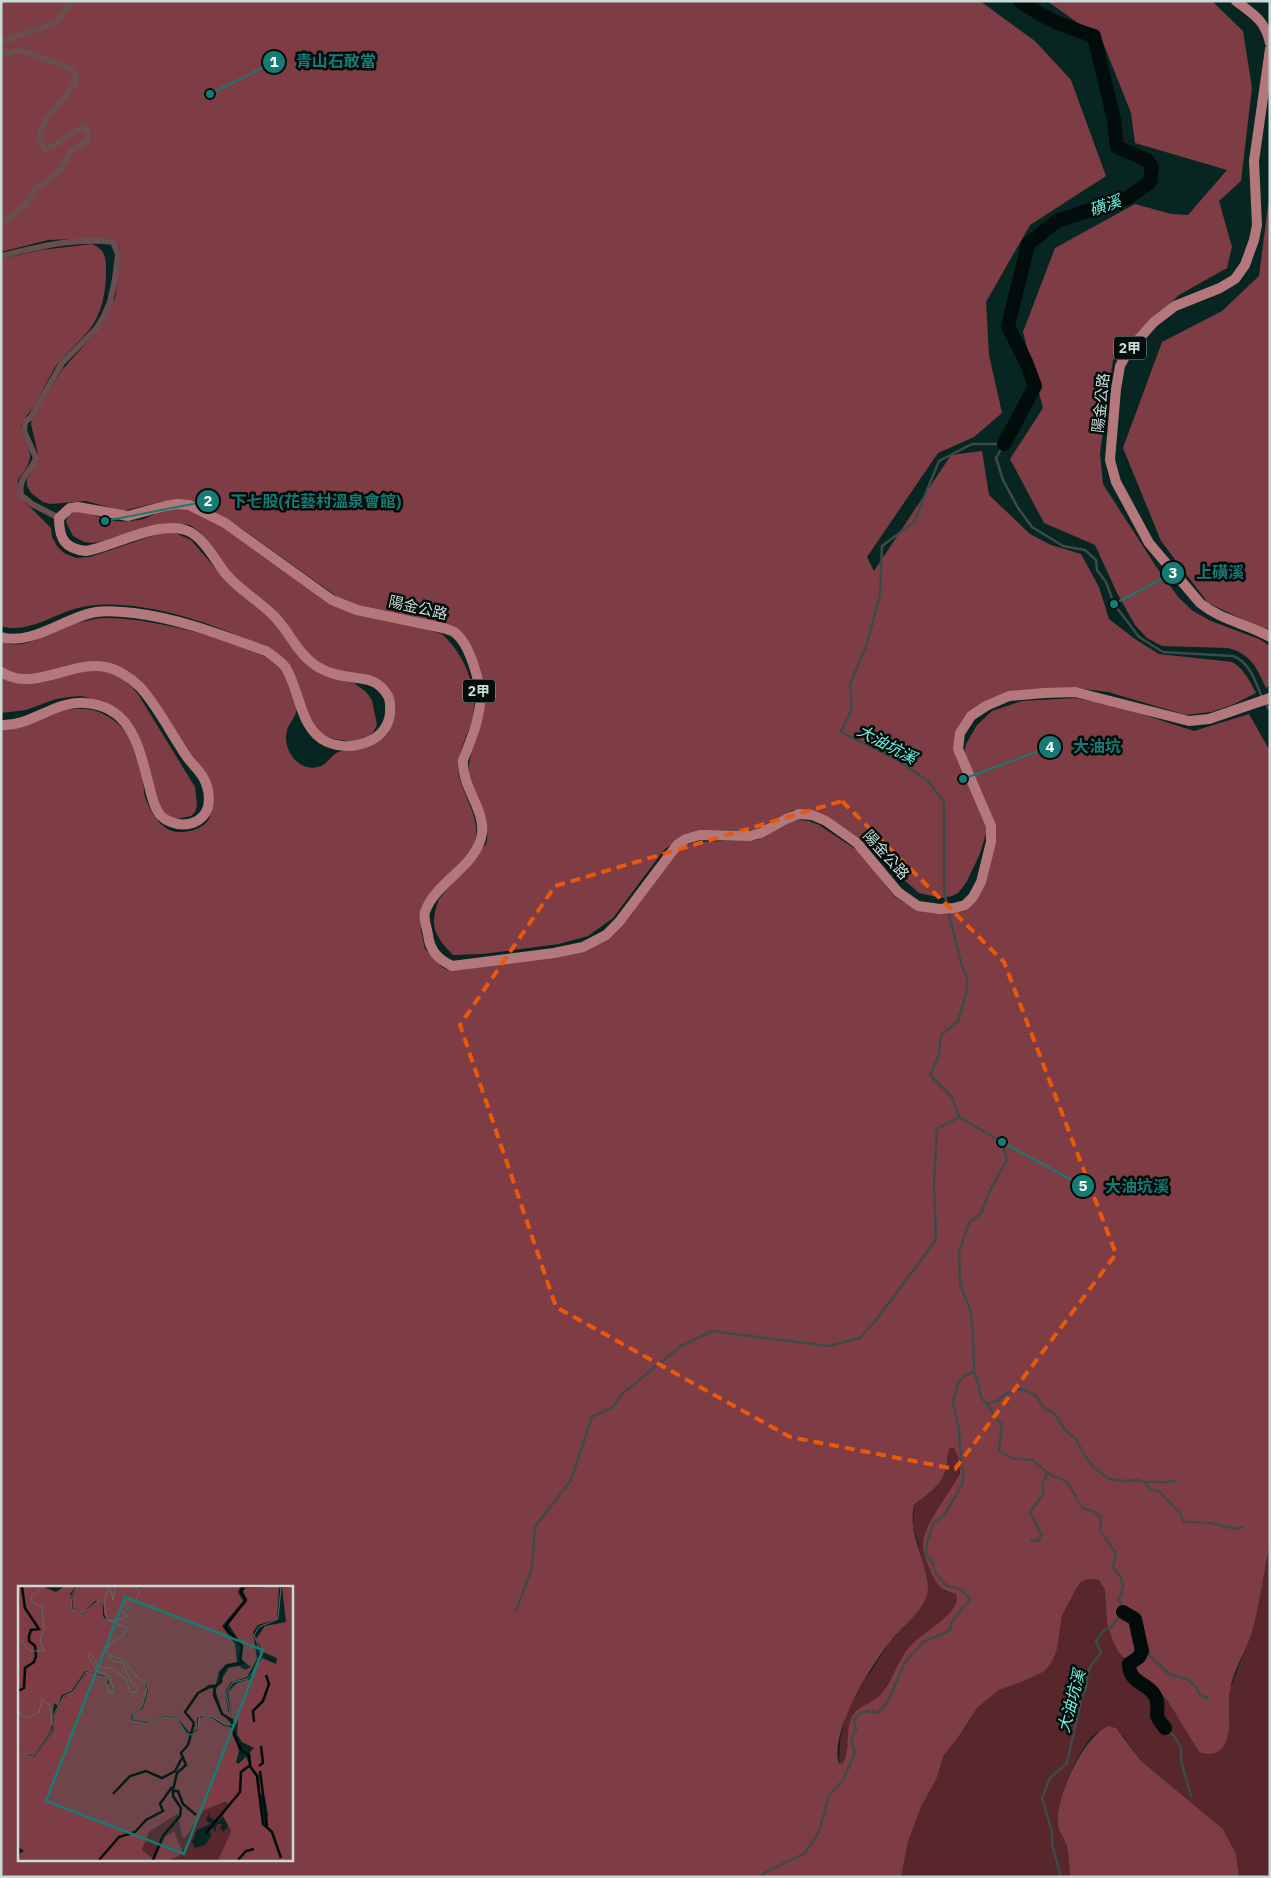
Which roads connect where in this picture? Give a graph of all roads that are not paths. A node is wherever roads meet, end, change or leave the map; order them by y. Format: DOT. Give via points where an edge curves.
graph roads {
  1 [pos="73,1"];
  2 [pos="1236,1"];
  3 [pos="1,43"];
  4 [pos="1270,43"];
  5 [pos="1270,49"];
  6 [pos="1,51"];
  7 [pos="1,222"];
  8 [pos="1,256"];
  9 [pos="59,518"];
  10 [pos="1,637"];
  11 [pos="1270,637"];
  12 [pos="1,672"];
  13 [pos="1270,698"];
  14 [pos="1,725"];
  1 -- 3 [label="street" via="55,22"];
  2 -- 4 [label="main road" via="1259,18"];
  5 -- 11 [label="main road, 陽金公路 / 2甲" via="1254,161 1257,225 1254,240 1235,279 1174,306 1128,350 1120,366 1116,389 1110,460 1116,482 1149,543 1200,603 1228,620"];
  6 -- 7 [label="street" via="7,54 20,50 61,65 76,76 75,84 46,119 39,138 45,149 51,149 72,131 82,127 88,131 86,140 71,152 60,170 33,191 27,202 9,219"];
  8 -- 9 [label="street" via="86,241 113,242 118,254 110,302 104,316 96,330 62,363 25,422 24,431 36,458 19,485 21,495"];
  9 -- 10 [label="main road" via="59,528 68,546 86,551 168,527 189,531 208,549 226,574 274,616 310,662 341,676 372,681 383,689 389,698 389,722 382,734 372,741 358,745 328,742 318,737 308,723 291,678 276,658 266,651 194,625 150,615 111,611 80,616 31,636"];
  9 -- 13 [label="main road, 陽金公路 / 2甲" via="70,508 78,507 128,516 165,506 189,505 225,522 332,600 357,610 443,628 454,632 462,641 479,682 480,701 462,766 482,830 477,851 434,897 424,914 433,951 440,960 452,966 554,953 583,946 606,935 619,922 677,845 686,839 750,836 799,814 826,821 858,843 898,892 918,906 948,908 965,905 981,882 991,834 991,826 958,749 960,734 971,716 1009,696 1075,692 1188,721 1209,719"];
  12 -- 14 [label="main road" via="9,677 30,679 95,666 126,676 140,687 203,776 208,789 206,810 202,818 187,825 162,818 152,799 132,731 110,709 84,702 69,704"];
}
